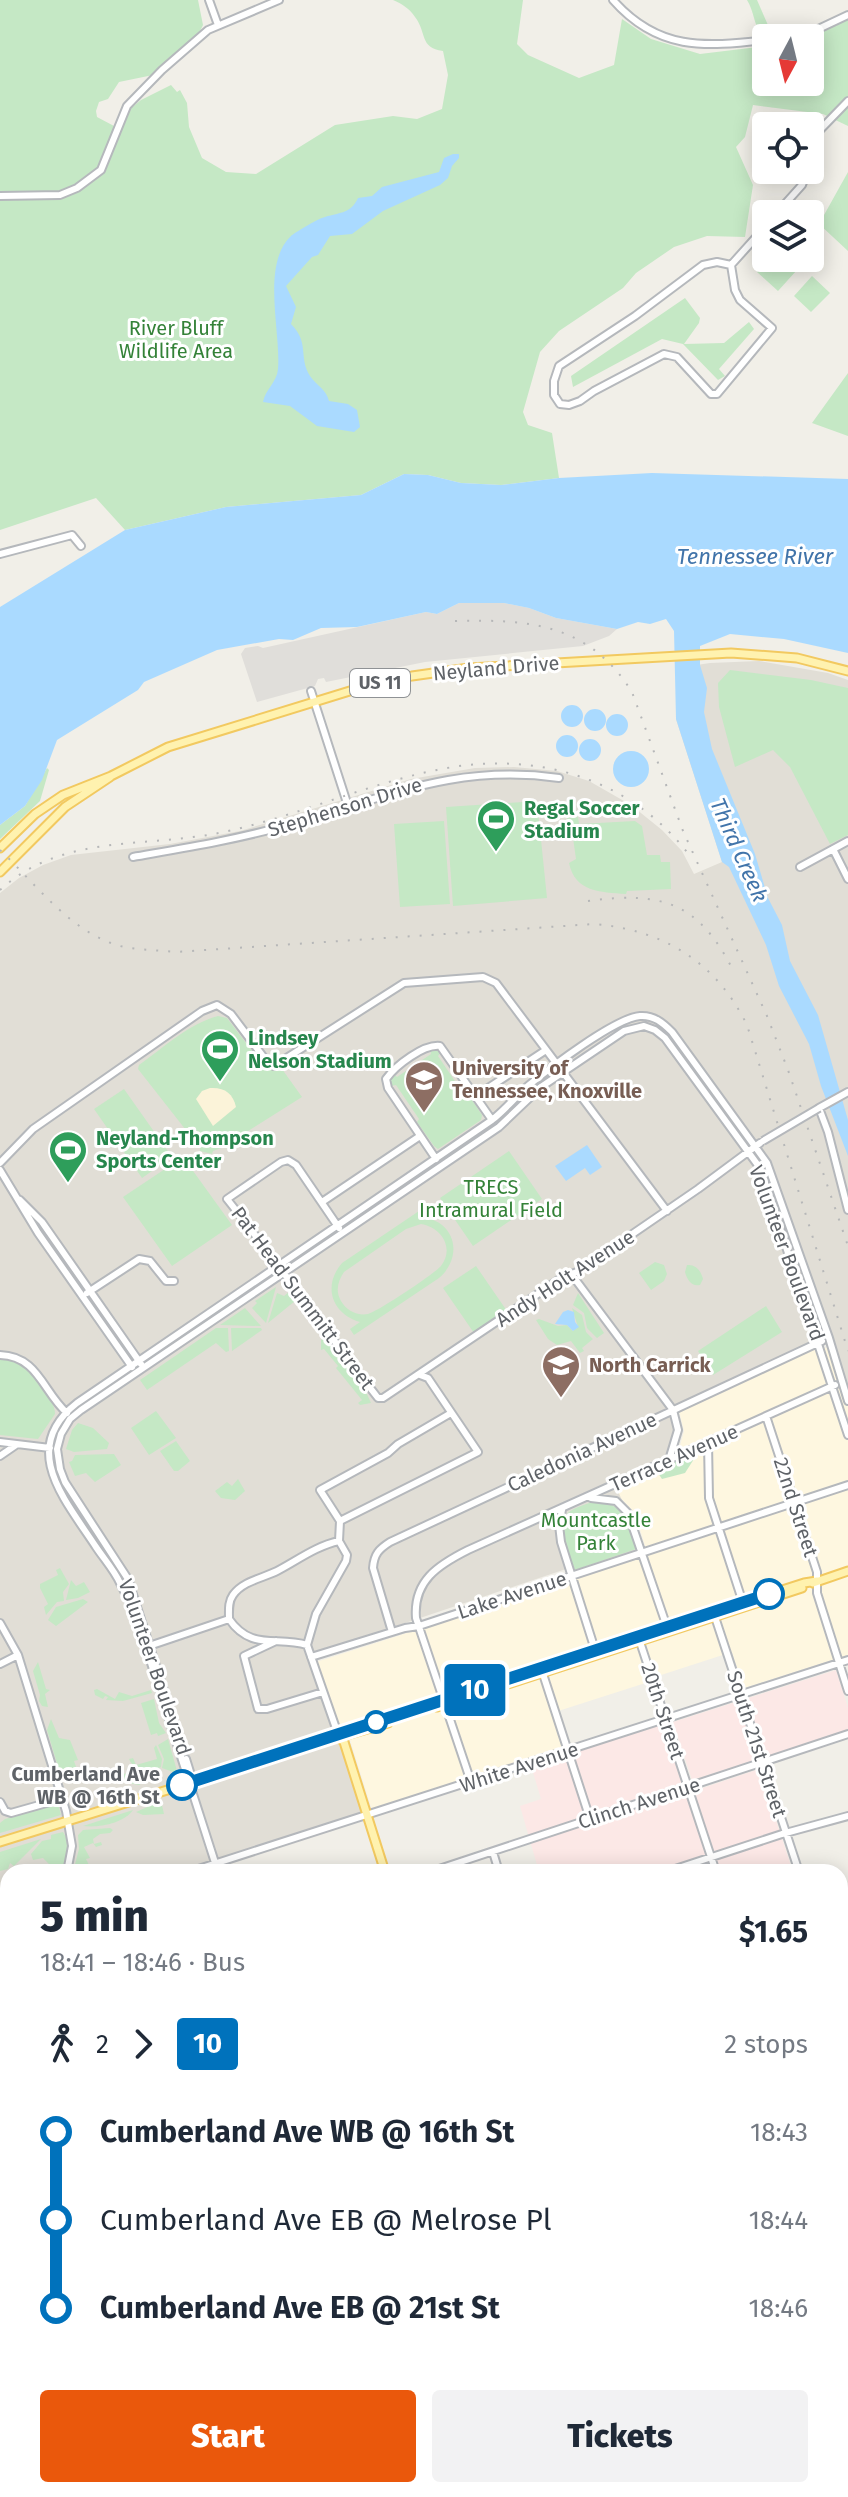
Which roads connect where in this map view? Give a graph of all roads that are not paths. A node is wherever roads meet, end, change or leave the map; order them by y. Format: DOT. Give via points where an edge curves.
graph roads {
  1 [pos="209,0"];
  2 [pos="279,0"];
  3 [pos="613,0"];
  4 [pos="848,15"];
  5 [pos="218,25"];
  6 [pos="824,26"];
  7 [pos="752,41"];
  8 [pos="848,101"];
  9 [pos="824,126"];
  10 [pos="802,184"];
  11 [pos="0,196"];
  12 [pos="789,200"];
  13 [pos="752,242"];
  14 [pos="731,265"];
  15 [pos="81,546"];
  16 [pos="0,554"];
  17 [pos="848,671"];
  18 [pos="311,691"];
  19 [pos="314,701"];
  20 [pos="111,776"];
  21 [pos="559,778"];
  22 [pos="348,806"];
  23 [pos="848,841"];
  24 [pos="0,848"];
  25 [pos="833,849"];
  26 [pos="133,857"];
  27 [pos="800,867"];
  28 [pos="0,872"];
  29 [pos="848,879"];
  30 [pos="654,1018"];
  31 [pos="650,1027"];
  32 [pos="546,1050"];
  33 [pos="557,1064"];
  34 [pos="563,1072"];
  35 [pos="848,1092"];
  36 [pos="476,1096"];
  37 [pos="819,1108"];
  38 [pos="492,1120"];
  39 [pos="420,1136"];
  40 [pos="760,1143"];
  41 [pos="749,1151"];
  42 [pos="436,1159"];
  43 [pos="0,1163"];
  44 [pos="0,1170"];
  45 [pos="20,1200"];
  46 [pos="322,1202"];
  47 [pos="848,1210"];
  48 [pos="667,1211"];
  49 [pos="337,1226"];
  50 [pos="342,1234"];
  51 [pos="280,1266"];
  52 [pos="285,1273"];
  53 [pos="572,1275"];
  54 [pos="174,1281"];
  55 [pos="90,1291"];
  56 [pos="83,1296"];
  57 [pos="829,1338"];
  58 [pos="819,1342"];
  59 [pos="0,1355"];
  60 [pos="139,1361"];
  61 [pos="131,1367"];
  62 [pos="144,1368"];
  63 [pos="136,1374"];
  64 [pos="420,1375"];
  65 [pos="842,1382"];
  66 [pos="833,1386"];
  67 [pos="91,1393"];
  68 [pos="378,1398"];
  69 [pos="848,1401"];
  70 [pos="93,1402"];
  71 [pos="673,1410"];
  72 [pos="66,1411"];
  73 [pos="451,1413"];
  74 [pos="766,1416"];
  75 [pos="70,1419"];
  76 [pos="848,1435"];
  77 [pos="0,1442"];
  78 [pos="708,1443"];
  79 [pos="16,1445"];
  80 [pos="49,1448"];
  81 [pos="57,1449"];
  82 [pos="0,1456"];
  83 [pos="669,1460"];
  84 [pos="848,1485"];
  85 [pos="587,1497"];
  86 [pos="795,1501"];
  87 [pos="81,1507"];
  88 [pos="562,1510"];
  89 [pos="73,1512"];
  90 [pos="340,1521"];
  91 [pos="719,1526"];
  92 [pos="103,1540"];
  93 [pos="339,1541"];
  94 [pos="95,1545"];
  95 [pos="642,1552"];
  96 [pos="848,1571"];
  97 [pos="572,1575"];
  98 [pos="817,1581"];
  99 [pos="743,1603"];
  100 [pos="715,1614"];
  101 [pos="229,1619"];
  102 [pos="0,1623"];
  103 [pos="419,1626"];
  104 [pos="667,1627"];
  105 [pos="392,1632"];
  106 [pos="640,1639"];
  107 [pos="276,1641"];
  108 [pos="307,1645"];
  109 [pos="148,1646"];
  110 [pos="596,1653"];
  111 [pos="18,1655"];
  112 [pos="311,1657"];
  113 [pos="848,1660"];
  114 [pos="839,1662"];
  115 [pos="0,1664"];
  116 [pos="541,1667"];
  117 [pos="848,1691"];
  118 [pos="323,1692"];
  119 [pos="739,1693"];
  120 [pos="445,1702"];
  121 [pos="666,1718"];
  122 [pos="848,1734"];
  123 [pos="339,1736"];
  124 [pos="568,1750"];
  125 [pos="763,1762"];
  126 [pos="471,1782"];
  127 [pos="190,1783"];
  128 [pos="689,1787"];
  129 [pos="59,1790"];
  130 [pos="0,1802"];
  131 [pos="367,1816"];
  132 [pos="848,1816"];
  133 [pos="590,1819"];
  134 [pos="68,1823"];
  135 [pos="786,1833"];
  136 [pos="0,1842"];
  137 [pos="493,1852"];
  138 [pos="711,1857"];
  139 [pos="215,1863"];
  140 [pos="69,1864"];
  141 [pos="212,1864"];
  142 [pos="382,1864"];
  143 [pos="455,1864"];
  144 [pos="497,1864"];
  145 [pos="690,1864"];
  146 [pos="713,1864"];
  147 [pos="796,1864"];
  1 -- 5 [label="street"];
  2 -- 5 [label="street"];
  3 -- 7 [label="street" via="639,25 673,40 706,45"];
  4 -- 6 [label="street"];
  5 -- 11 [label="street" via="130,102 98,174 60,195"];
  8 -- 9 [label="street"];
  10 -- 12 [label="street"];
  13 -- 14 [label="street"];
  14 -- 14 [label="street" via="703,265 559,366 554,395 560,404 580,401 664,354 677,357 711,394 717,394 772,328 740,300"];
  15 -- 16 [label="street" via="72,535"];
  17 -- 19 [label="main road, Neyland Drive / US 11" via="797,658 708,653 439,672"];
  18 -- 19 [label="street"];
  19 -- 20 [label="main road, Neyland Drive / US 11" via="197,736"];
  19 -- 22 [label="street"];
  20 -- 24 [label="main road, Neyland Drive / US 11" via="54,800"];
  20 -- 28 [label="main road, Neyland Drive / US 11" via="65,807"];
  21 -- 22 [label="street, Stephenson Drive" via="518,773 465,776"];
  22 -- 26 [label="street, Stephenson Drive" via="259,833"];
  23 -- 25 [label="street"];
  25 -- 27 [label="street"];
  25 -- 29 [label="street"];
  30 -- 31 [label="street"];
  30 -- 33 [label="street" via="637,1016 619,1023"];
  30 -- 40 [label="street, Volunteer Boulevard" via="672,1032"];
  31 -- 34 [label="street" via="624,1031"];
  31 -- 41 [label="street, Volunteer Boulevard" via="665,1038"];
  32 -- 33 [label="street"];
  32 -- 36 [label="street"];
  32 -- 43 [label="street" via="496,983 483,977 404,983 274,1066 231,1014 217,1005 22,1137"];
  33 -- 34 [label="street"];
  33 -- 38 [label="street"];
  34 -- 48 [label="street"];
  34 -- 50 [label="street" via="499,1127"];
  35 -- 37 [label="street, Andy Holt Avenue"];
  36 -- 38 [label="street"];
  36 -- 39 [label="street" via="440,1046 428,1047 392,1071 386,1079 388,1088"];
  37 -- 40 [label="street, Andy Holt Avenue, bridge"];
  37 -- 47 [label="street"];
  38 -- 42 [label="street"];
  39 -- 42 [label="street"];
  39 -- 46 [label="street"];
  40 -- 41 [label="street, Andy Holt Avenue"];
  40 -- 57 [label="street, Volunteer Boulevard"];
  41 -- 48 [label="street, Andy Holt Avenue"];
  41 -- 58 [label="street, Volunteer Boulevard" via="760,1168"];
  42 -- 49 [label="street"];
  44 -- 45 [label="street"];
  45 -- 55 [label="street" via="42,1222"];
  45 -- 56 [label="street"];
  46 -- 49 [label="street"];
  46 -- 51 [label="street, Pat Head Summitt Street" via="288,1160 227,1199"];
  48 -- 53 [label="street, Andy Holt Avenue"];
  49 -- 50 [label="street"];
  49 -- 51 [label="street"];
  50 -- 52 [label="street"];
  51 -- 52 [label="street, Pat Head Summitt Street"];
  51 -- 60 [label="street"];
  52 -- 62 [label="street"];
  52 -- 68 [label="street, Pat Head Summitt Street"];
  53 -- 64 [label="street, Andy Holt Avenue"];
  53 -- 71 [label="street"];
  54 -- 55 [label="street" via="166,1281 150,1261 139,1259"];
  55 -- 56 [label="street"];
  55 -- 60 [label="street"];
  56 -- 61 [label="street"];
  57 -- 58 [label="street, Caledonia Avenue"];
  57 -- 65 [label="street, Volunteer Boulevard"];
  58 -- 66 [label="street, Volunteer Boulevard"];
  58 -- 71 [label="street, Caledonia Avenue"];
  59 -- 72 [label="street" via="29,1365"];
  60 -- 61 [label="street"];
  60 -- 62 [label="street"];
  61 -- 63 [label="street"];
  61 -- 67 [label="street"];
  62 -- 63 [label="street"];
  63 -- 70 [label="street"];
  64 -- 68 [label="street, Andy Holt Avenue"];
  64 -- 73 [label="street" via="428,1378"];
  65 -- 66 [label="street, Terrace Avenue"];
  65 -- 69 [label="street, Volunteer Boulevard"];
  66 -- 74 [label="street, Terrace Avenue"];
  66 -- 76 [label="street, Volunteer Boulevard"];
  67 -- 70 [label="street"];
  67 -- 72 [label="street"];
  70 -- 75 [label="street"];
  71 -- 83 [label="street" via="678,1430"];
  71 -- 105 [label="street, Caledonia Avenue" via="378,1550 373,1568"];
  72 -- 75 [label="street"];
  72 -- 80 [label="street"];
  73 -- 90 [label="street" via="320,1490"];
  73 -- 90 [label="street" via="478,1452"];
  74 -- 78 [label="street, Terrace Avenue"];
  74 -- 86 [label="street, 22nd Street"];
  75 -- 81 [label="street"];
  77 -- 79 [label="street"];
  78 -- 83 [label="street, Terrace Avenue"];
  78 -- 91 [label="street" via="709,1498"];
  79 -- 80 [label="street"];
  79 -- 82 [label="street"];
  80 -- 81 [label="street"];
  80 -- 89 [label="street, Volunteer Boulevard" via="54,1481"];
  81 -- 87 [label="street, Volunteer Boulevard" via="62,1475"];
  83 -- 85 [label="street, Terrace Avenue"];
  84 -- 86 [label="street, Lake Avenue"];
  85 -- 88 [label="street, Terrace Avenue"];
  85 -- 95 [label="street" via="625,1507"];
  86 -- 91 [label="street, Lake Avenue"];
  86 -- 98 [label="street, 22nd Street"];
  87 -- 89 [label="street"];
  87 -- 92 [label="street, Volunteer Boulevard"];
  88 -- 97 [label="street" via="559,1533"];
  88 -- 103 [label="street, Terrace Avenue" via="430,1572 417,1602"];
  89 -- 94 [label="street, Volunteer Boulevard"];
  90 -- 93 [label="street"];
  91 -- 95 [label="street, Lake Avenue"];
  91 -- 99 [label="street"];
  92 -- 94 [label="street"];
  92 -- 109 [label="street, Volunteer Boulevard" via="128,1579"];
  93 -- 101 [label="street" via="241,1587 232,1596"];
  93 -- 108 [label="street" via="346,1561 316,1614"];
  94 -- 109 [label="street, Volunteer Boulevard" via="120,1583"];
  95 -- 97 [label="street, Lake Avenue"];
  95 -- 104 [label="street"];
  96 -- 98 [label="main road"];
  97 -- 103 [label="street, Lake Avenue"];
  97 -- 110 [label="street"];
  98 -- 99 [label="main road"];
  98 -- 100 [label="main road"];
  98 -- 114 [label="street, 22nd Street"];
  99 -- 100 [label="main road"];
  100 -- 104 [label="main road"];
  100 -- 106 [label="main road"];
  100 -- 119 [label="street, South 21st Street"];
  101 -- 107 [label="street" via="253,1639"];
  101 -- 109 [label="street"];
  102 -- 111 [label="street"];
  103 -- 105 [label="street, Lake Avenue"];
  103 -- 120 [label="street"];
  104 -- 106 [label="main road"];
  105 -- 112 [label="street, Lake Avenue"];
  106 -- 110 [label="main road"];
  106 -- 121 [label="street, 20th Street"];
  107 -- 108 [label="street"];
  107 -- 118 [label="street" via="244,1656 258,1709"];
  108 -- 112 [label="street"];
  109 -- 127 [label="street, Volunteer Boulevard"];
  110 -- 116 [label="main road"];
  111 -- 115 [label="street"];
  111 -- 129 [label="street"];
  112 -- 118 [label="street"];
  113 -- 114 [label="street, White Avenue"];
  114 -- 117 [label="street, 22nd Street"];
  114 -- 119 [label="street, White Avenue"];
  116 -- 120 [label="main road"];
  116 -- 124 [label="street"];
  118 -- 123 [label="street"];
  119 -- 121 [label="street, White Avenue"];
  119 -- 125 [label="street, South 21st Street"];
  120 -- 123 [label="main road"];
  120 -- 126 [label="street"];
  121 -- 124 [label="street, White Avenue"];
  121 -- 128 [label="street, 20th Street"];
  122 -- 125 [label="street, Clinch Avenue"];
  123 -- 127 [label="main road"];
  123 -- 131 [label="main road"];
  124 -- 126 [label="street, White Avenue"];
  124 -- 133 [label="street"];
  125 -- 128 [label="street, Clinch Avenue"];
  125 -- 135 [label="street, South 21st Street"];
  126 -- 131 [label="street, White Avenue"];
  127 -- 134 [label="main road"];
  127 -- 139 [label="street, Volunteer Boulevard"];
  128 -- 133 [label="street, Clinch Avenue"];
  128 -- 138 [label="street, 20th Street"];
  129 -- 130 [label="street" via="50,1802 11,1813"];
  129 -- 134 [label="street"];
  131 -- 139 [label="street, White Avenue"];
  131 -- 142 [label="main road"];
  132 -- 135 [label="street"];
  133 -- 137 [label="street, Clinch Avenue"];
  134 -- 136 [label="main road"];
  134 -- 140 [label="street"];
  135 -- 138 [label="street"];
  135 -- 147 [label="street, South 21st Street"];
  137 -- 143 [label="street, Clinch Avenue"];
  137 -- 144 [label="street"];
  138 -- 145 [label="street"];
  138 -- 146 [label="street, 20th Street"];
  139 -- 141 [label="street, White Avenue"];
}
